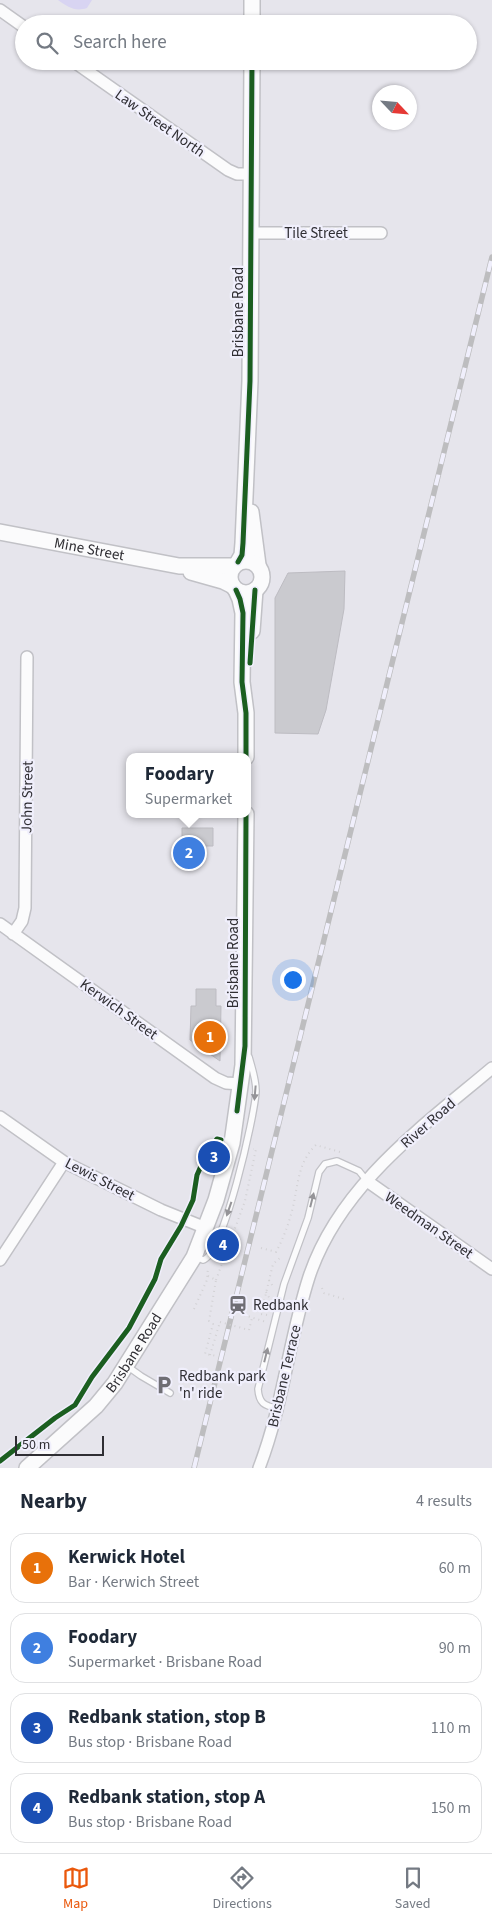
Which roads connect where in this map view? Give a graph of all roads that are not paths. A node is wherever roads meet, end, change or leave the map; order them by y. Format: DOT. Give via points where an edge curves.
graph roads {
  1 [pos="252,0"];
  2 [pos="0,10"];
  3 [pos="252,15"];
  4 [pos="15,21"];
  5 [pos="86,70"];
  6 [pos="252,70"];
  7 [pos="251,174"];
  8 [pos="251,233"];
  9 [pos="381,233"];
  10 [pos="246,480"];
  11 [pos="0,532"];
  12 [pos="236,564"];
  13 [pos="258,565"];
  14 [pos="179,566"];
  15 [pos="234,588"];
  16 [pos="255,590"];
  17 [pos="27,657"];
  18 [pos="246,713"];
  19 [pos="246,753"];
  20 [pos="246,818"];
  21 [pos="0,924"];
  22 [pos="13,934"];
  23 [pos="245,1046"];
  24 [pos="492,1068"];
  25 [pos="241,1084"];
  26 [pos="0,1117"];
  27 [pos="64,1162"];
  28 [pos="367,1181"];
  29 [pos="206,1228"];
  30 [pos="201,1257"];
  31 [pos="0,1260"];
  32 [pos="492,1269"];
  33 [pos="127,1366"];
  34 [pos="170,1393"];
  35 [pos="277,1408"];
  36 [pos="32,1464"];
  37 [pos="18,1468"];
  38 [pos="259,1468"];
  1 -- 3 [label="main road"];
  2 -- 4 [label="street"];
  5 -- 7 [label="street, Law Street North" via="228,170"];
  6 -- 7 [label="main road, Brisbane Road"];
  7 -- 8 [label="main road, Brisbane Road"];
  8 -- 9 [label="street, Tile Street"];
  8 -- 10 [label="main road, Brisbane Road"];
  10 -- 12 [label="main road, Brisbane Road" via="243,548"];
  10 -- 13 [label="main road, Brisbane Road"];
  11 -- 14 [label="main road, Mine Street"];
  12 -- 13 [label="main road" via="248,560"];
  12 -- 14 [label="main road, Mine Street"];
  12 -- 15 [label="main road" via="230,576"];
  13 -- 16 [label="main road" via="262,576"];
  14 -- 15 [label="main road, Mine Street" via="224,581"];
  15 -- 16 [label="main road" via="248,593"];
  15 -- 18 [label="main road" via="240,598 242,613 242,682"];
  16 -- 18 [label="main road"];
  17 -- 22 [label="street, John Street" via="25,908 22,921"];
  18 -- 19 [label="main road"];
  20 -- 23 [label="main road, Brisbane Road"];
  21 -- 22 [label="street, Kerwich Street"];
  22 -- 25 [label="street, Kerwich Street" via="215,1078"];
  23 -- 25 [label="main road, Brisbane Road"];
  23 -- 30 [label="lane, one-way" via="256,1084 251,1122 231,1204"];
  24 -- 28 [label="street, River Road" via="396,1150"];
  25 -- 29 [label="main road, Brisbane Road" via="228,1161"];
  26 -- 27 [label="street, Lewis Street"];
  27 -- 29 [label="street, Lewis Street" via="161,1210"];
  27 -- 31 [label="street"];
  28 -- 32 [label="street, Weedman Street"];
  28 -- 35 [label="street, Brisbane Terrace" via="341,1213 310,1274"];
  35 -- 28 [label="lane, one-way" via="265,1406 260,1401 258,1389 284,1284 308,1218 318,1172 328,1162 341,1161 359,1171"];
  29 -- 30 [label="main road, Brisbane Road"];
  30 -- 33 [label="main road, Brisbane Road"];
  33 -- 34 [label="lane"];
  33 -- 36 [label="main road, Brisbane Road" via="96,1406"];
  35 -- 38 [label="street, Brisbane Terrace"];
  36 -- 37 [label="main road, Brisbane Road"];
}
